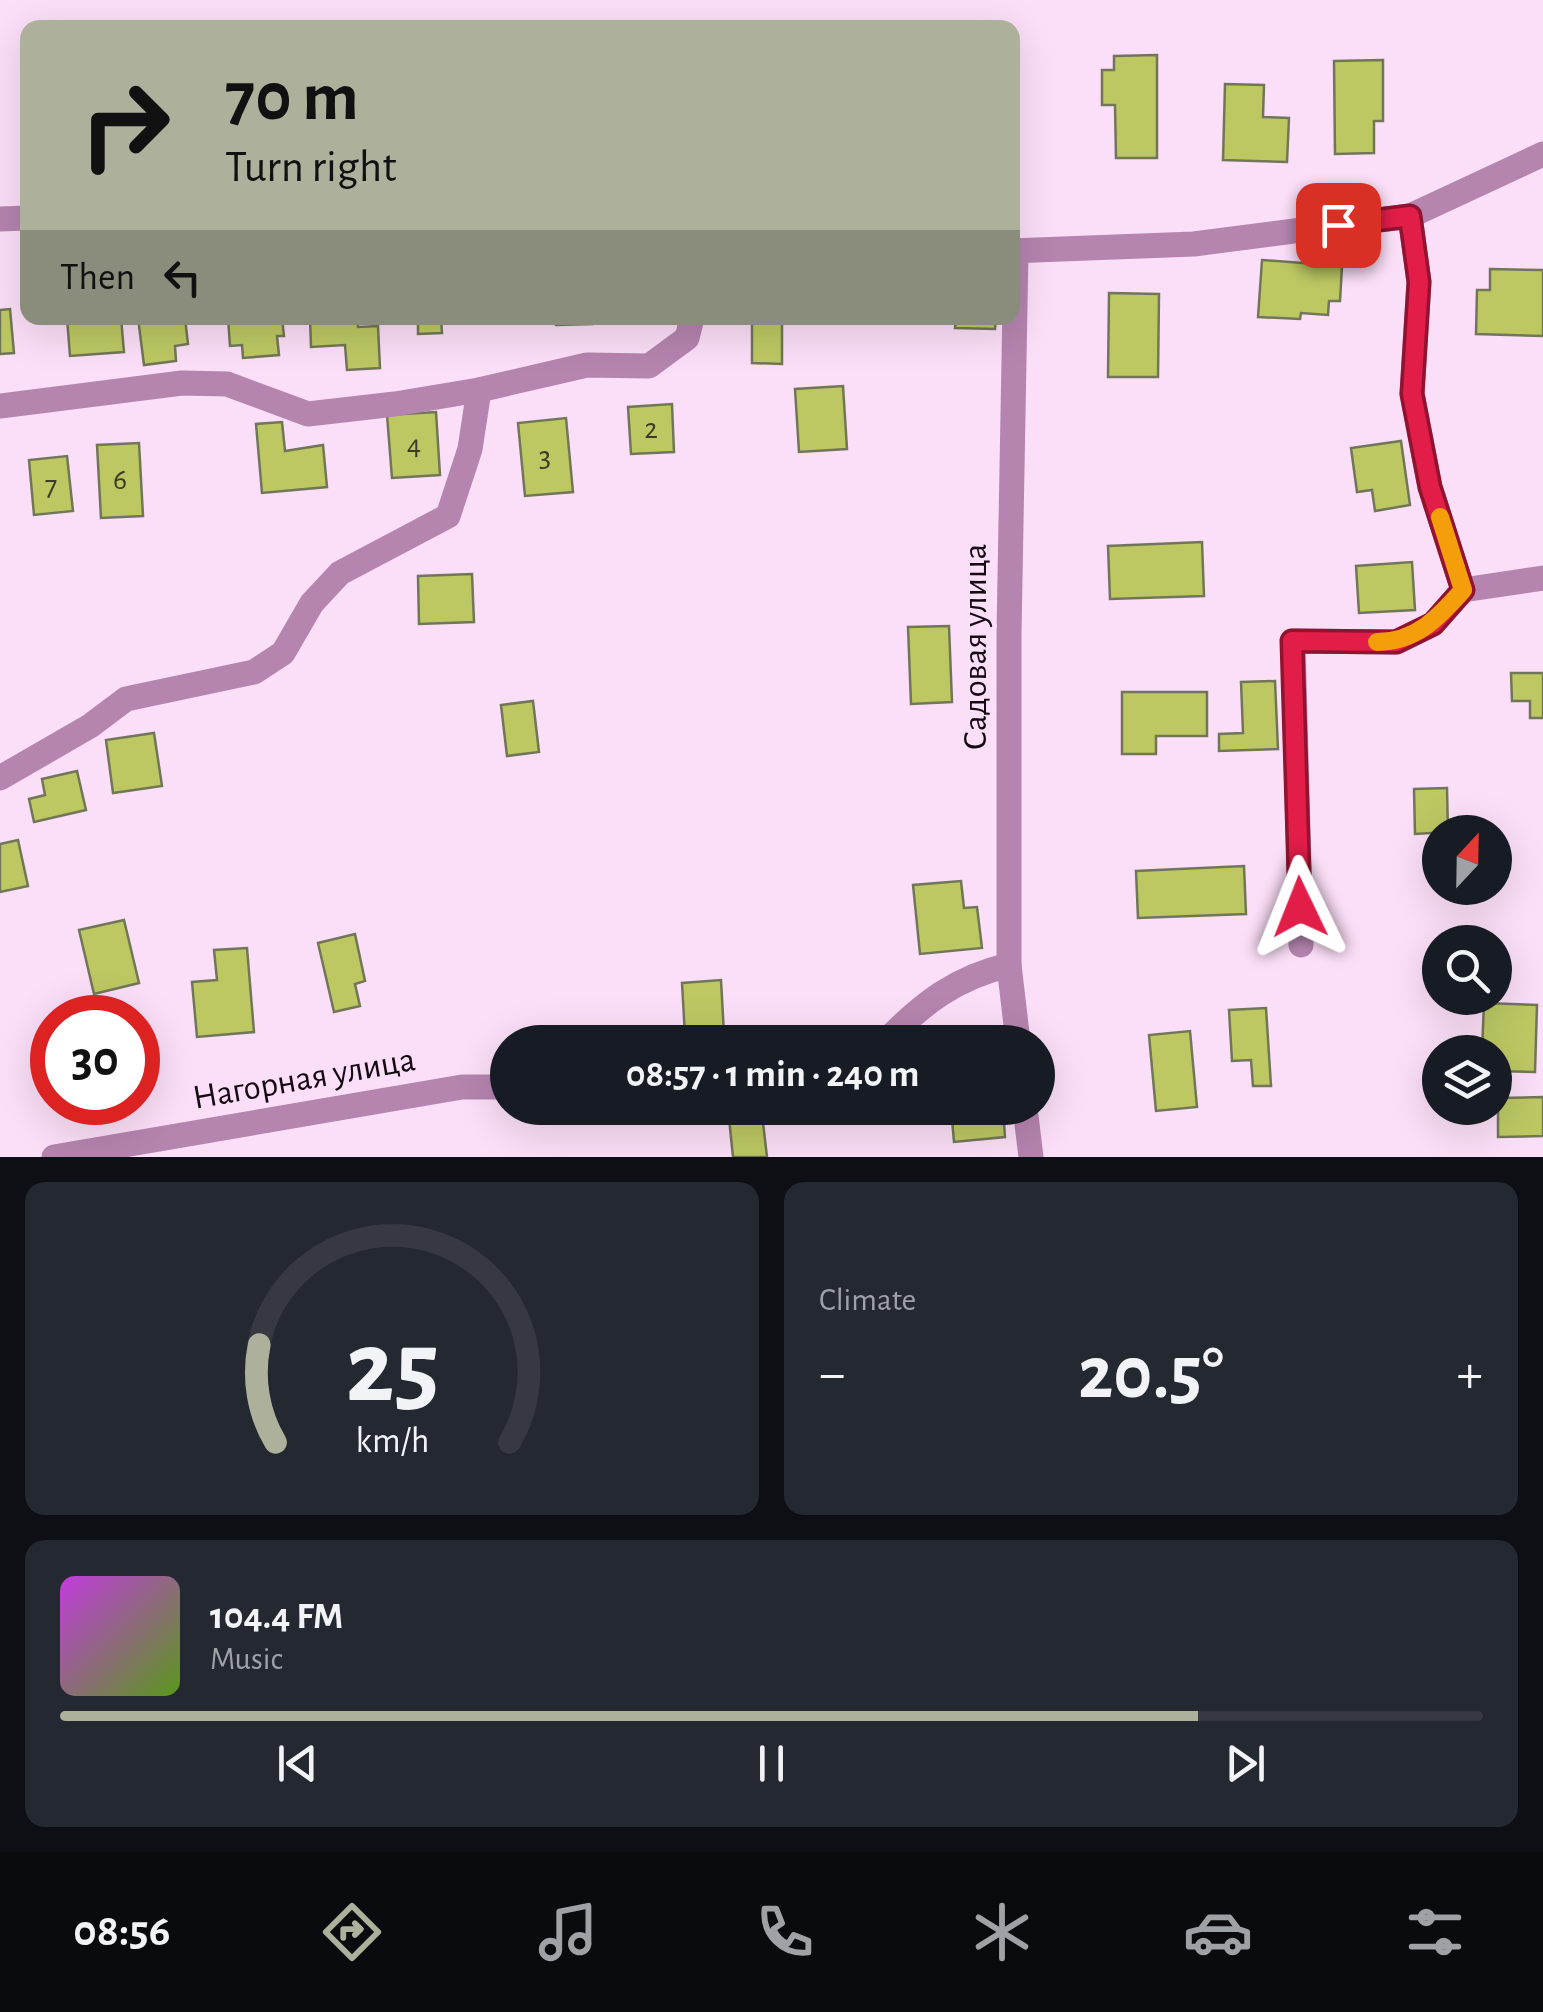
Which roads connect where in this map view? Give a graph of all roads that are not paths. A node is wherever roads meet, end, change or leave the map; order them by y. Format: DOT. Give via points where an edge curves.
graph roads {
  1 [pos="1543,154"];
  2 [pos="1410,216"];
  3 [pos="1020,251"];
  4 [pos="690,325"];
  5 [pos="1013,325"];
  6 [pos="479,390"];
  7 [pos="0,406"];
  8 [pos="1543,578"];
  9 [pos="1463,590"];
  10 [pos="0,778"];
  11 [pos="1301,944"];
  12 [pos="1009,965"];
  13 [pos="902,1025"];
  14 [pos="1016,1025"];
  15 [pos="490,1087"];
  16 [pos="1027,1125"];
  17 [pos="54,1157"];
  18 [pos="1031,1157"];
  1 -- 2 [label="street"];
  2 -- 3 [label="street" via="1194,244"];
  2 -- 9 [label="street" via="1419,282 1412,394 1430,487"];
  4 -- 6 [label="street" via="687,338 649,366 587,365"];
  5 -- 12 [label="street, Садовая улица"];
  6 -- 7 [label="street" via="308,414 227,384 182,382"];
  6 -- 10 [label="street" via="470,449 448,516 340,573 282,653 254,672 126,699"];
  8 -- 9 [label="street"];
  9 -- 11 [label="street" via="1433,624 1396,642 1292,641"];
  12 -- 13 [label="street" via="976,973 921,1005"];
  12 -- 14 [label="street, Садовая улица"];
  15 -- 17 [label="street, Нагорная улица"];
  16 -- 18 [label="street"];
}
